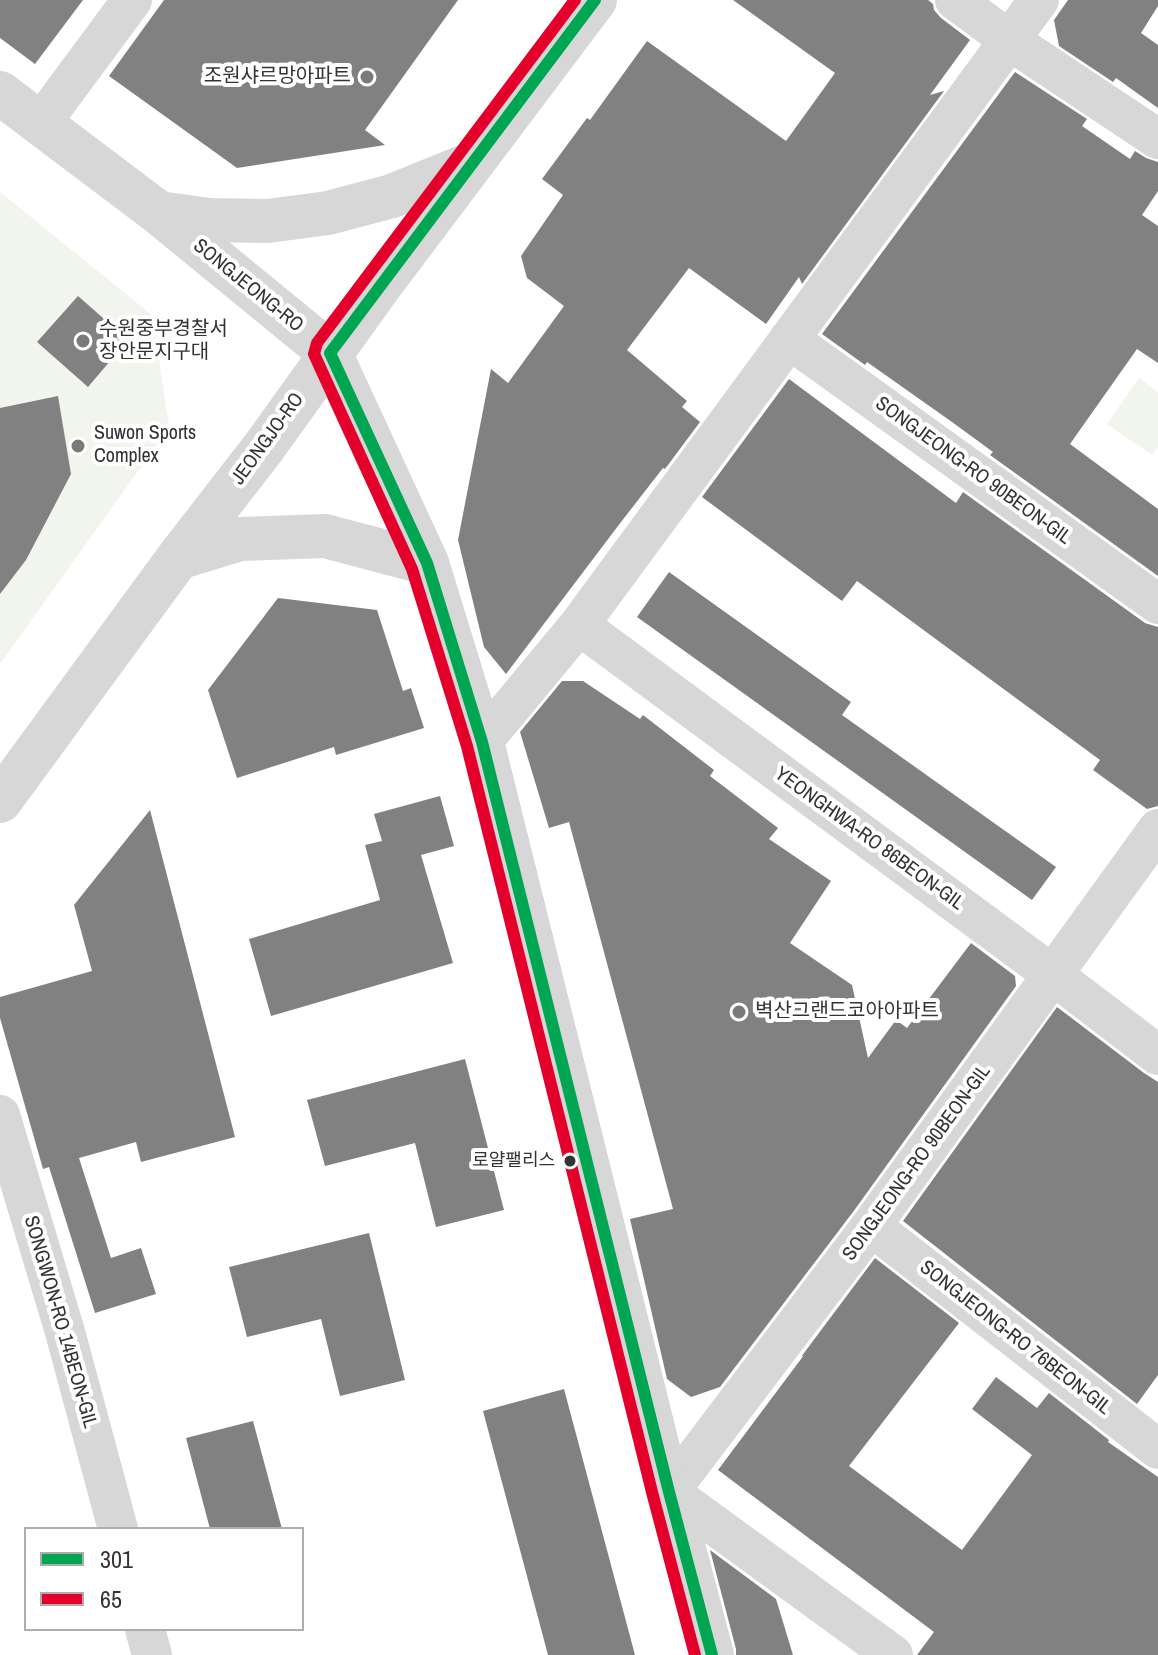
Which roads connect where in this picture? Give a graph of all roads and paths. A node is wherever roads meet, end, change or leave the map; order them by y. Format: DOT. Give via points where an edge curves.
graph roads {
  1 [pos="132,0"];
  2 [pos="595,0"];
  3 [pos="955,0"];
  4 [pos="1039,0"];
  5 [pos="1009,40"];
  6 [pos="0,93"];
  7 [pos="41,123"];
  8 [pos="1158,139"];
  9 [pos="471,164"];
  10 [pos="159,213"];
  11 [pos="789,339"];
  12 [pos="330,353"];
  13 [pos="178,558"];
  14 [pos="427,563"];
  15 [pos="1158,604"];
  16 [pos="579,625"];
  17 [pos="482,742"];
  18 [pos="0,801"];
  19 [pos="1158,829"];
  20 [pos="1053,975"];
  21 [pos="1158,1055"];
  22 [pos="0,1115"];
  23 [pos="871,1226"];
  24 [pos="1158,1449"];
  25 [pos="669,1492"];
  26 [pos="117,1527"];
  27 [pos="146,1631"];
  28 [pos="152,1655"];
  29 [pos="712,1655"];
  30 [pos="893,1655"];
  1 -- 7 [label="street"];
  2 -- 9 [label="street, JEONGJO-RO"];
  3 -- 5 [label="street"];
  4 -- 5 [label="street"];
  5 -- 8 [label="street"];
  5 -- 11 [label="street"];
  6 -- 7 [label="street, SONGJEONG-RO"];
  7 -- 10 [label="street, SONGJEONG-RO"];
  9 -- 10 [label="street" via="392,196 328,213 268,221"];
  9 -- 12 [label="street, JEONGJO-RO"];
  10 -- 12 [label="street, SONGJEONG-RO"];
  11 -- 15 [label="street, SONGJEONG-RO 90BEON-GIL"];
  11 -- 16 [label="street"];
  12 -- 13 [label="street, JEONGJO-RO"];
  12 -- 14 [label="street, SONGJEONG-RO"];
  13 -- 14 [label="street" via="240,539 325,536"];
  13 -- 18 [label="street, JEONGJO-RO"];
  14 -- 17 [label="street, SONGJEONG-RO"];
  16 -- 17 [label="street"];
  16 -- 20 [label="street, YEONGHWA-RO 86BEON-GIL"];
  17 -- 25 [label="street, SONGJEONG-RO"];
  19 -- 20 [label="street, SONGJEONG-RO 90BEON-GIL"];
  20 -- 21 [label="street, YEONGHWA-RO 86BEON-GIL"];
  20 -- 23 [label="street, SONGJEONG-RO 90BEON-GIL"];
  22 -- 26 [label="street, SONGWON-RO 14BEON-GIL"];
  23 -- 24 [label="street, SONGJEONG-RO 76BEON-GIL"];
  23 -- 25 [label="street, SONGJEONG-RO 90BEON-GIL"];
  25 -- 29 [label="street, SONGJEONG-RO"];
  25 -- 30 [label="street"];
  27 -- 28 [label="street"];
}
